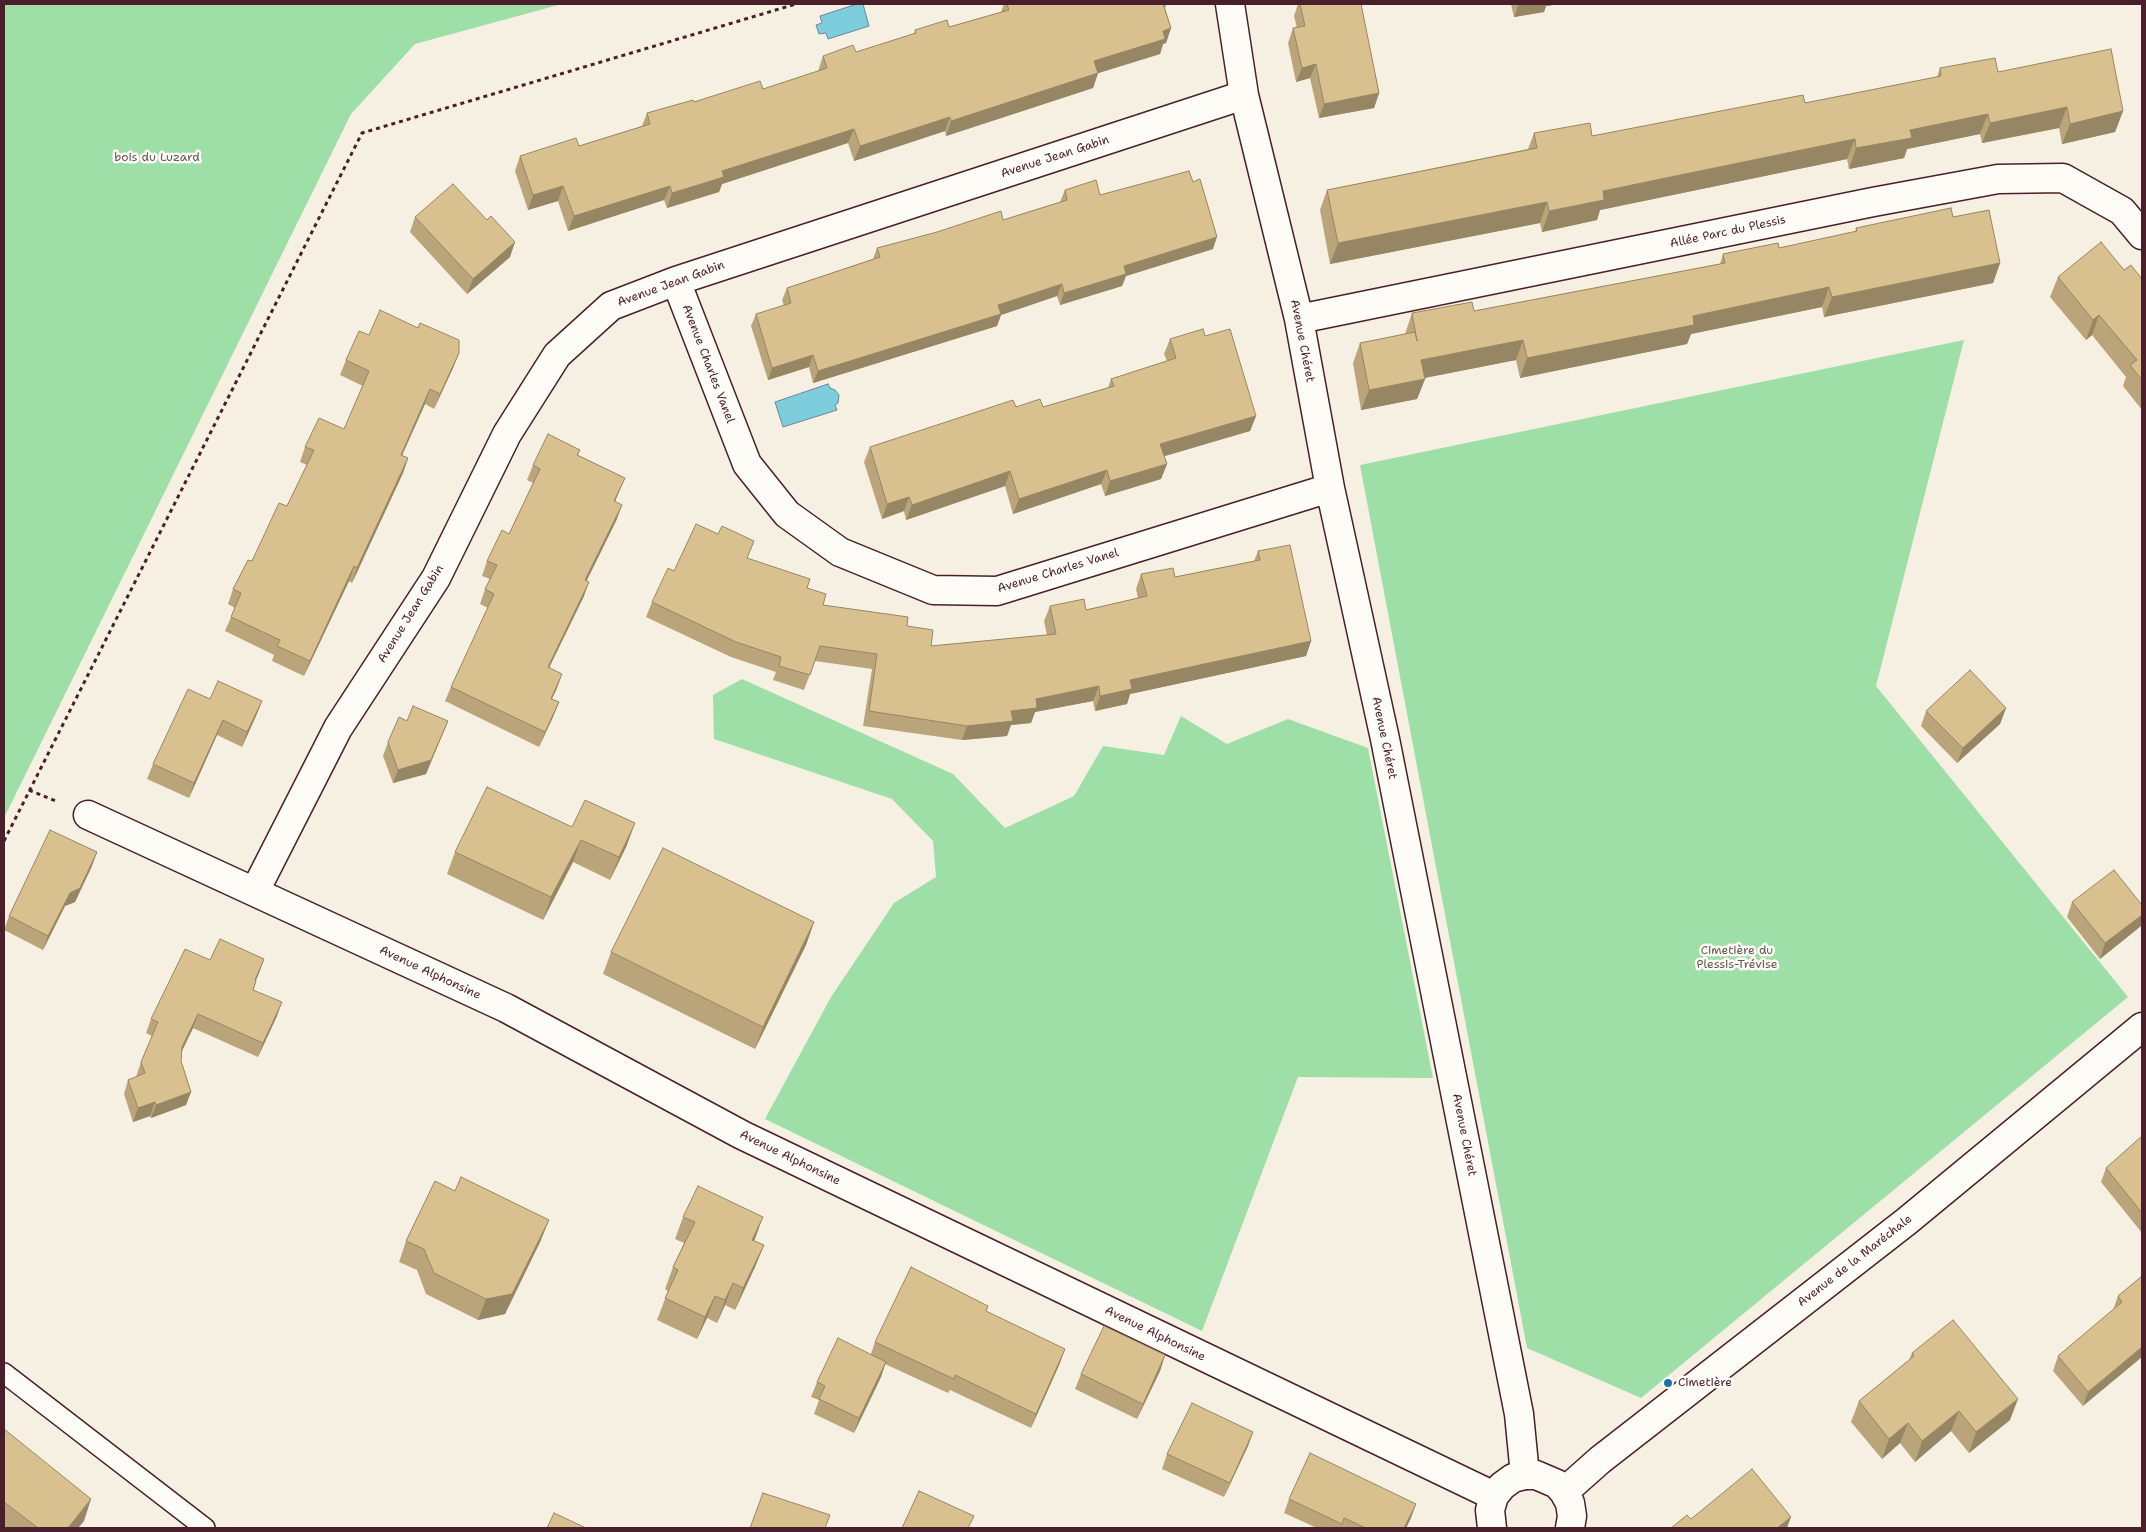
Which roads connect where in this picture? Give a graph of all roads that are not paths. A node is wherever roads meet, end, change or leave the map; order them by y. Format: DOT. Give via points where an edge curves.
graph roads {
  1 [pos="1230,4"];
  2 [pos="1244,95"];
  3 [pos="2142,235"];
  4 [pos="676,281"];
  5 [pos="1299,320"];
  6 [pos="1330,488"];
  7 [pos="88,815"];
  8 [pos="255,891"];
  9 [pos="2142,1027"];
  10 [pos="4,1373"];
  11 [pos="1525,1475"];
  12 [pos="1564,1492"];
  13 [pos="1494,1496"];
  14 [pos="205,1528"];
  15 [pos="1492,1528"];
  16 [pos="1570,1528"];
  1 -- 2 [label="street, Avenue Chéret"];
  2 -- 4 [label="street, Avenue Jean Gabin"];
  2 -- 5 [label="street, Avenue Chéret"];
  3 -- 5 [label="street, Allée Parc du Plessis" via="2122,212 2063,178 1998,179"];
  4 -- 6 [label="street, Avenue Charles Vanel" via="747,464 787,514 840,552 933,590 997,591"];
  4 -- 8 [label="street, Avenue Jean Gabin" via="611,306 557,355 507,434 436,578 338,728"];
  5 -- 6 [label="street, Avenue Chéret"];
  6 -- 11 [label="street, Avenue Chéret" via="1435,987 1519,1414"];
  7 -- 8 [label="street, Avenue Alphonsine"];
  8 -- 13 [label="street, Avenue Alphonsine" via="506,1008 742,1136"];
  9 -- 12 [label="street, Avenue de la Maréchale" via="1907,1221 1600,1460"];
  10 -- 14 [label="lane"];
  11 -- 12 [label="street" via="1547,1478"];
  11 -- 13 [label="street" via="1513,1478"];
  12 -- 16 [label="street" via="1570,1503"];
  13 -- 15 [label="street" via="1490,1510"];
}
